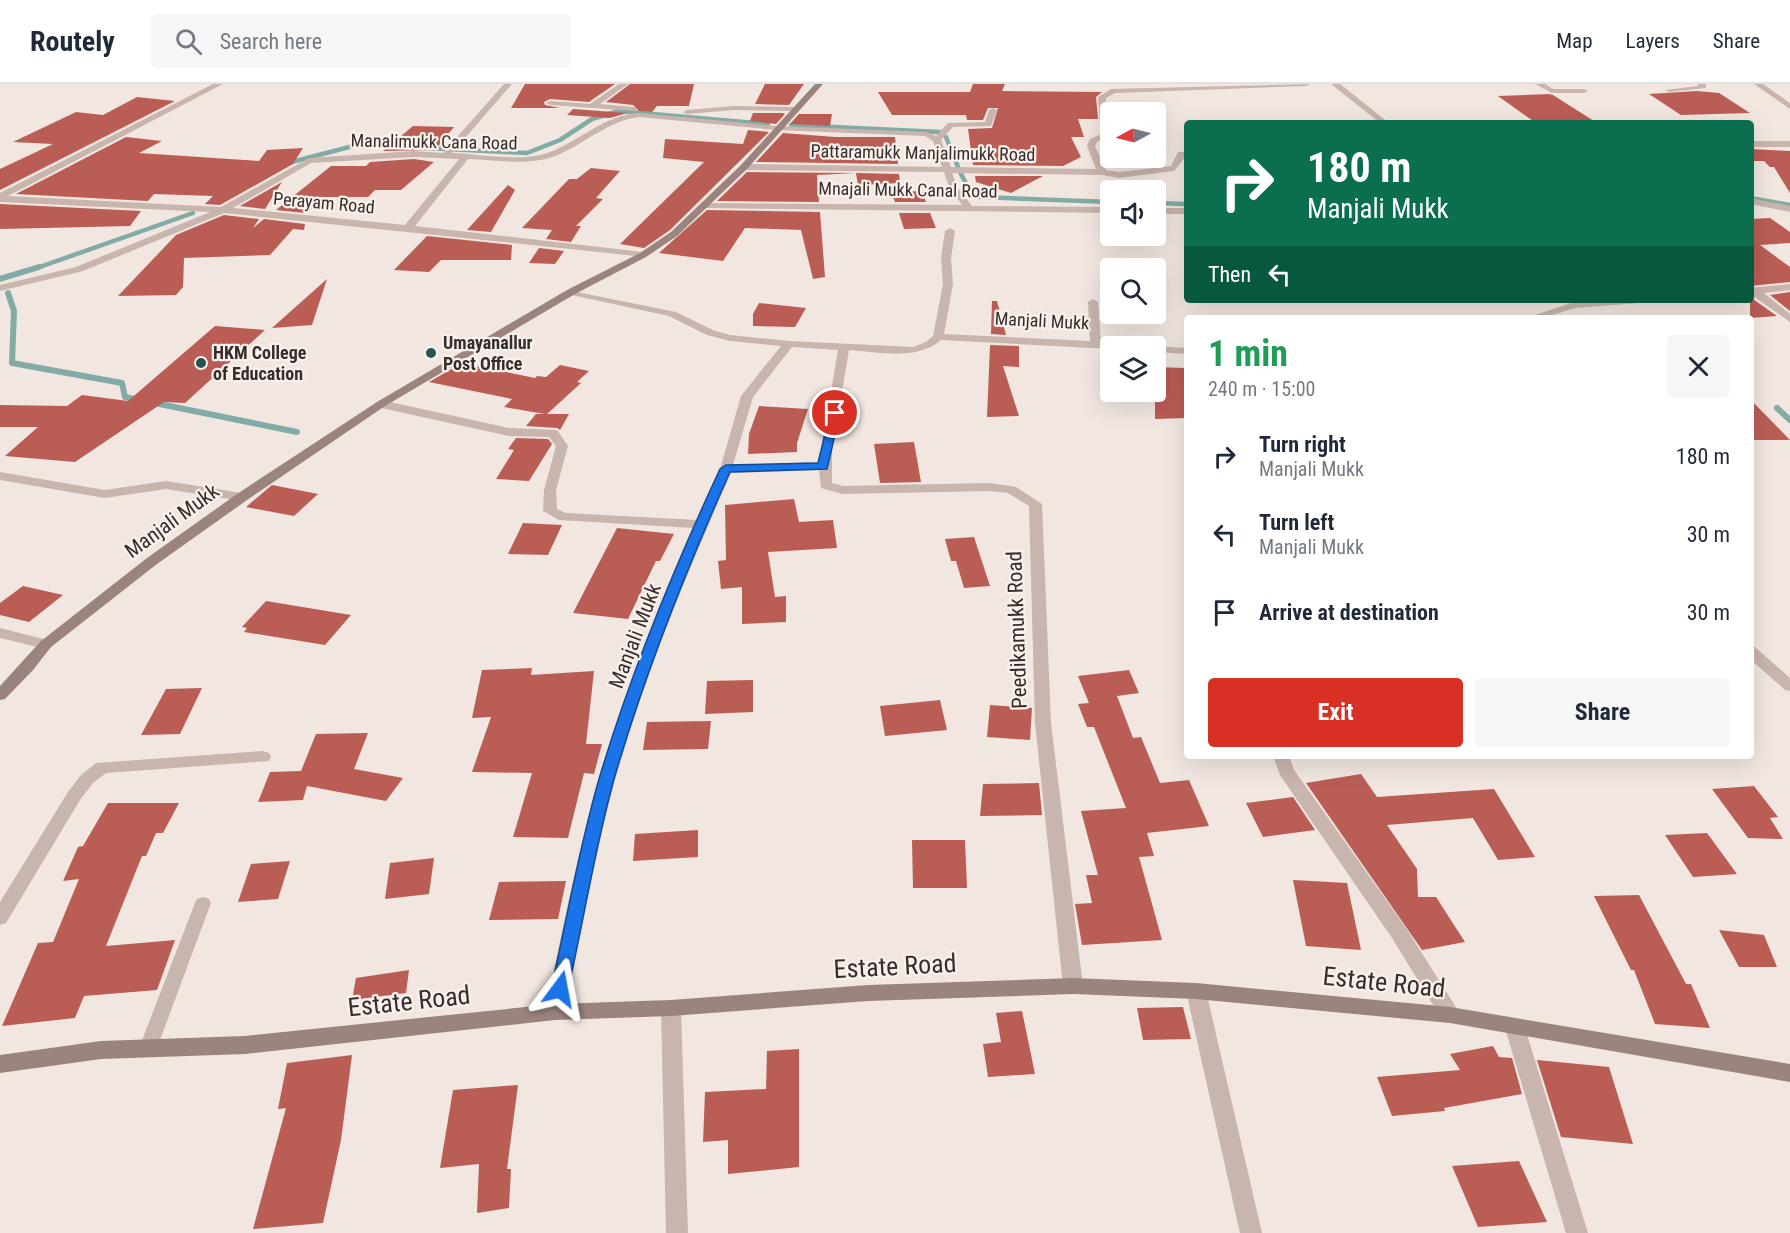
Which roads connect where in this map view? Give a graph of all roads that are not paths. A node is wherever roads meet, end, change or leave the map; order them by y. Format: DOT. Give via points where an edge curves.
graph roads {
  1 [pos="219,84"];
  2 [pos="508,84"];
  3 [pos="624,84"];
  4 [pos="819,84"];
  5 [pos="1305,84"];
  6 [pos="1335,84"];
  7 [pos="1539,84"];
  8 [pos="1702,84"];
  9 [pos="1758,84"];
  10 [pos="1669,90"];
  11 [pos="1584,91"];
  12 [pos="550,102"];
  13 [pos="592,106"];
  14 [pos="1790,107"];
  15 [pos="795,109"];
  16 [pos="993,110"];
  17 [pos="1381,120"];
  18 [pos="776,128"];
  19 [pos="937,140"];
  20 [pos="1754,144"];
  21 [pos="1790,144"];
  22 [pos="1184,154"];
  23 [pos="445,156"];
  24 [pos="465,157"];
  25 [pos="744,167"];
  26 [pos="946,170"];
  27 [pos="1101,172"];
  28 [pos="0,198"];
  29 [pos="1754,202"];
  30 [pos="705,205"];
  31 [pos="968,207"];
  32 [pos="1790,209"];
  33 [pos="1100,210"];
  34 [pos="221,211"];
  35 [pos="1166,211"];
  36 [pos="1184,212"];
  37 [pos="408,228"];
  38 [pos="950,231"];
  39 [pos="644,255"];
  40 [pos="1790,287"];
  41 [pos="0,288"];
  42 [pos="571,291"];
  43 [pos="1754,291"];
  44 [pos="1754,292"];
  45 [pos="1093,302"];
  46 [pos="1572,303"];
  47 [pos="1539,315"];
  48 [pos="1790,319"];
  49 [pos="938,337"];
  50 [pos="789,344"];
  51 [pos="1096,344"];
  52 [pos="1100,344"];
  53 [pos="844,345"];
  54 [pos="1166,350"];
  55 [pos="1184,351"];
  56 [pos="381,404"];
  57 [pos="823,466"];
  58 [pos="726,469"];
  59 [pos="0,476"];
  60 [pos="242,497"];
  61 [pos="700,524"];
  62 [pos="0,633"];
  63 [pos="46,644"];
  64 [pos="1754,654"];
  65 [pos="1790,686"];
  66 [pos="0,695"];
  67 [pos="263,757"];
  68 [pos="1282,759"];
  69 [pos="203,903"];
  70 [pos="0,918"];
  71 [pos="1073,986"];
  72 [pos="1196,991"];
  73 [pos="671,1008"];
  74 [pos="555,1012"];
  75 [pos="1450,1015"];
  76 [pos="1515,1028"];
  77 [pos="148,1048"];
  78 [pos="0,1064"];
  79 [pos="1790,1073"];
  80 [pos="677,1233"];
  81 [pos="1251,1233"];
  82 [pos="1577,1233"];
  1 -- 28 [label="street"];
  2 -- 23 [label="street"];
  3 -- 13 [label="street"];
  4 -- 15 [label="street, Manjali Mukk"];
  5 -- 27 [label="street" via="1107,93 1102,97 1105,135 1091,146"];
  6 -- 17 [label="street"];
  7 -- 11 [label="street" via="1552,91"];
  8 -- 10 [label="street" via="1702,88"];
  9 -- 14 [label="street"];
  12 -- 13 [label="street"];
  13 -- 15 [label="street" via="696,113 734,108"];
  15 -- 18 [label="street, Manjali Mukk"];
  16 -- 19 [label="street" via="988,124 951,125"];
  18 -- 19 [label="street, Manalimukk Cana Road" via="909,132 927,134"];
  18 -- 24 [label="street, Manalimukk Cana Road" via="639,115 620,117 552,154 526,159"];
  18 -- 25 [label="street, Manjali Mukk"];
  19 -- 26 [label="street"];
  20 -- 21 [label="street"];
  22 -- 27 [label="street, Pattaramukk Manjalimukk Road" via="1174,168 1119,175"];
  23 -- 24 [label="street, Manalimukk Cana Road"];
  23 -- 34 [label="street, Manalimukk Cana Road" via="309,160"];
  24 -- 37 [label="street"];
  25 -- 26 [label="street, Pattaramukk Manjalimukk Road"];
  25 -- 30 [label="street, Manjali Mukk"];
  26 -- 27 [label="street, Pattaramukk Manjalimukk Road"];
  26 -- 31 [label="street" via="952,187"];
  28 -- 34 [label="street, Perayam Road" via="90,200"];
  29 -- 32 [label="street"];
  30 -- 31 [label="street, Mnajali Mukk Canal Road"];
  30 -- 39 [label="street, Manjali Mukk"];
  31 -- 33 [label="street, Mnajali Mukk Canal Road"];
  34 -- 37 [label="street, Perayam Road"];
  34 -- 41 [label="street, Manalimukk Cana Road" via="79,269"];
  35 -- 36 [label="street"];
  37 -- 39 [label="street, Perayam Road"];
  38 -- 49 [label="street" via="948,284"];
  39 -- 42 [label="street, Manjali Mukk"];
  40 -- 43 [label="street"];
  42 -- 50 [label="street, Manjali Mukk" via="672,314 721,335"];
  42 -- 56 [label="street, Manjali Mukk"];
  44 -- 48 [label="street"];
  45 -- 51 [label="street"];
  46 -- 47 [label="street"];
  49 -- 51 [label="street, Manjali Mukk"];
  49 -- 53 [label="street, Manjali Mukk" via="914,350"];
  50 -- 53 [label="street, Manjali Mukk"];
  50 -- 58 [label="street, Manjali Mukk" via="747,396"];
  51 -- 52 [label="street, Manjali Mukk"];
  53 -- 57 [label="street" via="843,372"];
  54 -- 55 [label="street"];
  56 -- 60 [label="street, Manjali Mukk"];
  56 -- 61 [label="street" via="509,432 553,433 562,446 550,490 550,511 564,517"];
  57 -- 58 [label="street"];
  57 -- 71 [label="street, Peedikamukk Road" via="826,485 842,490 990,487 1011,490 1035,504 1043,723"];
  58 -- 61 [label="street, Manjali Mukk"];
  59 -- 60 [label="street" via="105,494 166,485"];
  60 -- 63 [label="street, Manjali Mukk"];
  61 -- 74 [label="street, Manjali Mukk" via="626,718 606,782"];
  62 -- 63 [label="street"];
  63 -- 66 [label="street, Manjali Mukk"];
  64 -- 65 [label="street"];
  67 -- 70 [label="street" via="102,766 74,796"];
  68 -- 75 [label="street" via="1286,771 1399,933"];
  69 -- 77 [label="lane"];
  71 -- 72 [label="street, Estate Road"];
  71 -- 73 [label="street, Estate Road" via="868,993"];
  72 -- 75 [label="street, Estate Road"];
  72 -- 81 [label="street"];
  73 -- 74 [label="street, Estate Road"];
  73 -- 80 [label="street"];
  74 -- 77 [label="street, Estate Road" via="256,1044"];
  75 -- 76 [label="street, Estate Road"];
  76 -- 79 [label="street, Estate Road"];
  76 -- 82 [label="street"];
  77 -- 78 [label="street, Estate Road" via="101,1050"];
}
